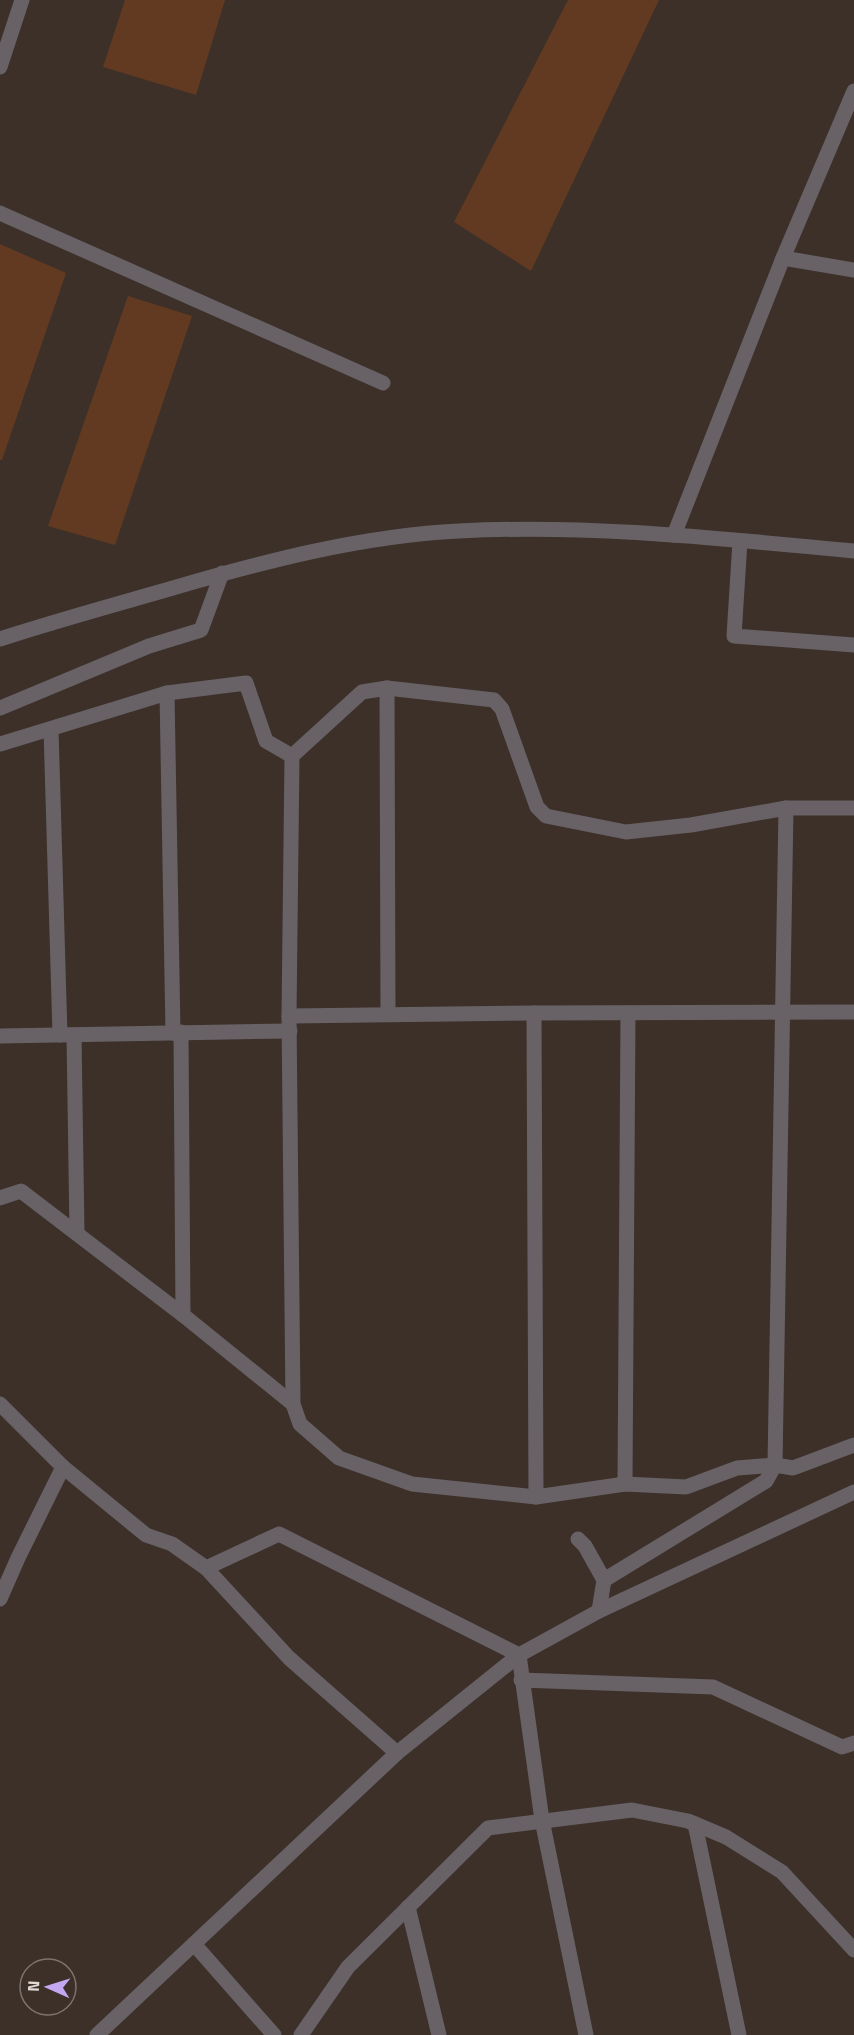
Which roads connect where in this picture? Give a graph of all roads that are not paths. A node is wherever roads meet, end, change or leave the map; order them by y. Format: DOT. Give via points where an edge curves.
graph roads {
  1 [pos="22,0"];
  2 [pos="0,67"];
  3 [pos="854,91"];
  4 [pos="0,213"];
  5 [pos="783,258"];
  6 [pos="854,270"];
  7 [pos="383,383"];
  8 [pos="674,535"];
  9 [pos="740,541"];
  10 [pos="854,551"];
  11 [pos="222,573"];
  12 [pos="0,639"];
  13 [pos="854,645"];
  14 [pos="387,688"];
  15 [pos="167,693"];
  16 [pos="0,708"];
  17 [pos="51,729"];
  18 [pos="0,744"];
  19 [pos="292,756"];
  20 [pos="786,808"];
  21 [pos="854,808"];
  22 [pos="534,1012"];
  23 [pos="854,1012"];
  24 [pos="628,1013"];
  25 [pos="782,1013"];
  26 [pos="388,1014"];
  27 [pos="290,1023"];
  28 [pos="177,1033"];
  29 [pos="67,1035"];
  30 [pos="0,1036"];
  31 [pos="0,1198"];
  32 [pos="77,1233"];
  33 [pos="183,1315"];
  34 [pos="0,1404"];
  35 [pos="293,1404"];
  36 [pos="854,1445"];
  37 [pos="775,1465"];
  38 [pos="63,1467"];
  39 [pos="625,1484"];
  40 [pos="854,1492"];
  41 [pos="536,1497"];
  42 [pos="578,1539"];
  43 [pos="206,1568"];
  44 [pos="604,1580"];
  45 [pos="0,1599"];
  46 [pos="599,1611"];
  47 [pos="519,1655"];
  48 [pos="521,1680"];
  49 [pos="854,1743"];
  50 [pos="397,1753"];
  51 [pos="542,1820"];
  52 [pos="695,1824"];
  53 [pos="408,1907"];
  54 [pos="194,1944"];
  55 [pos="854,1950"];
  56 [pos="97,2035"];
  57 [pos="274,2035"];
  58 [pos="301,2035"];
  59 [pos="439,2035"];
  60 [pos="586,2035"];
  61 [pos="739,2035"];
  1 -- 2 [label="street"];
  3 -- 5 [label="street"];
  4 -- 7 [label="street"];
  5 -- 6 [label="street"];
  5 -- 8 [label="street"];
  8 -- 9 [label="street"];
  8 -- 11 [label="street" via="459,531 350,544"];
  9 -- 10 [label="street"];
  9 -- 13 [label="street" via="734,636"];
  11 -- 12 [label="street"];
  11 -- 16 [label="street" via="201,630 149,646"];
  14 -- 19 [label="street" via="362,692"];
  14 -- 20 [label="street" via="494,700 502,709 537,807 546,816 626,832"];
  14 -- 26 [label="street"];
  15 -- 17 [label="street"];
  15 -- 19 [label="street" via="246,683 266,741"];
  15 -- 28 [label="street"];
  17 -- 18 [label="street"];
  17 -- 29 [label="street"];
  19 -- 27 [label="street"];
  20 -- 21 [label="street"];
  20 -- 25 [label="street"];
  22 -- 24 [label="street"];
  22 -- 26 [label="street"];
  22 -- 41 [label="street"];
  23 -- 25 [label="street"];
  24 -- 25 [label="street"];
  24 -- 39 [label="street"];
  25 -- 37 [label="street"];
  26 -- 27 [label="street"];
  27 -- 28 [label="street"];
  27 -- 35 [label="street"];
  28 -- 29 [label="street"];
  28 -- 33 [label="street"];
  29 -- 30 [label="street"];
  29 -- 32 [label="street"];
  31 -- 32 [label="street" via="21,1191"];
  32 -- 33 [label="street"];
  33 -- 35 [label="street"];
  34 -- 38 [label="street"];
  35 -- 41 [label="street" via="300,1424 339,1458 412,1484"];
  36 -- 37 [label="street" via="793,1468"];
  37 -- 39 [label="street" via="737,1468 686,1487"];
  37 -- 44 [label="street" via="766,1481"];
  38 -- 43 [label="street" via="146,1535 172,1544"];
  38 -- 45 [label="street"];
  39 -- 41 [label="street"];
  40 -- 46 [label="street"];
  42 -- 44 [label="street"];
  43 -- 47 [label="street" via="279,1534"];
  43 -- 50 [label="street" via="289,1658"];
  44 -- 46 [label="street"];
  46 -- 47 [label="street"];
  47 -- 48 [label="street"];
  47 -- 50 [label="street"];
  48 -- 49 [label="street" via="713,1687 842,1747"];
  48 -- 51 [label="street"];
  50 -- 54 [label="street"];
  51 -- 52 [label="street" via="632,1810"];
  51 -- 53 [label="street" via="488,1828"];
  51 -- 60 [label="street"];
  52 -- 55 [label="street" via="726,1837 782,1872"];
  52 -- 61 [label="street"];
  53 -- 58 [label="street" via="348,1967"];
  53 -- 59 [label="street"];
  54 -- 56 [label="street"];
  54 -- 57 [label="street"];
}
